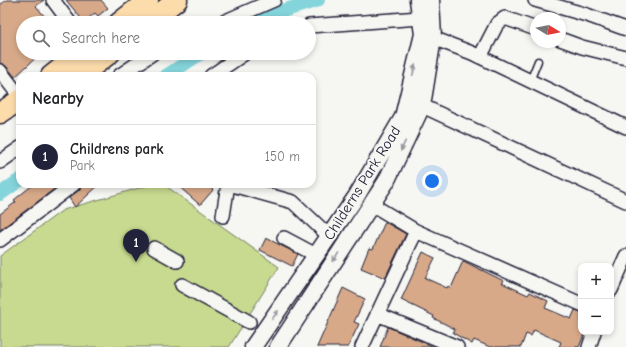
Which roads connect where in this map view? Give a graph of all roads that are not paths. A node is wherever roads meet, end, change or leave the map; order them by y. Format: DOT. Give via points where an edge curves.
graph roads {
  1 [pos="53,0"];
  2 [pos="148,0"];
  3 [pos="177,0"];
  4 [pos="274,0"];
  5 [pos="534,0"];
  6 [pos="425,4"];
  7 [pos="65,16"];
  8 [pos="128,16"];
  9 [pos="157,16"];
  10 [pos="238,16"];
  11 [pos="316,25"];
  12 [pos="530,27"];
  13 [pos="626,30"];
  14 [pos="428,36"];
  15 [pos="566,40"];
  16 [pos="480,57"];
  17 [pos="626,58"];
  18 [pos="71,60"];
  19 [pos="101,60"];
  20 [pos="143,60"];
  21 [pos="235,60"];
  22 [pos="538,61"];
  23 [pos="0,71"];
  24 [pos="56,72"];
  25 [pos="85,72"];
  26 [pos="125,72"];
  27 [pos="217,72"];
  28 [pos="530,81"];
  29 [pos="16,93"];
  30 [pos="407,98"];
  31 [pos="16,101"];
  32 [pos="422,106"];
  33 [pos="0,113"];
  34 [pos="16,117"];
  35 [pos="626,127"];
  36 [pos="0,128"];
  37 [pos="16,151"];
  38 [pos="0,162"];
  39 [pos="69,188"];
  40 [pos="227,188"];
  41 [pos="242,188"];
  42 [pos="626,201"];
  43 [pos="371,204"];
  44 [pos="223,216"];
  45 [pos="416,231"];
  46 [pos="329,236"];
  47 [pos="284,238"];
  48 [pos="0,240"];
  49 [pos="154,248"];
  50 [pos="316,254"];
  51 [pos="626,256"];
  52 [pos="177,261"];
  53 [pos="614,283"];
  54 [pos="182,285"];
  55 [pos="578,303"];
  56 [pos="377,314"];
  57 [pos="249,322"];
  58 [pos="593,335"];
  59 [pos="253,347"];
  60 [pos="278,347"];
  61 [pos="362,347"];
  62 [pos="457,347"];
  63 [pos="589,347"];
  1 -- 7 [label="street"];
  2 -- 8 [label="main road"];
  3 -- 9 [label="main road"];
  4 -- 10 [label="street"];
  5 -- 13 [label="street" via="587,15"];
  6 -- 11 [label="street"];
  6 -- 14 [label="street, Childerns Park Road"];
  12 -- 16 [label="street" via="505,18 496,24"];
  14 -- 16 [label="street"];
  30 -- 14 [label="street, Childerns Park Road, one-way"];
  14 -- 32 [label="street"];
  15 -- 17 [label="street"];
  16 -- 28 [label="street"];
  18 -- 24 [label="main road"];
  19 -- 25 [label="main road"];
  20 -- 26 [label="street"];
  21 -- 27 [label="street"];
  22 -- 28 [label="lane"];
  23 -- 29 [label="street"];
  28 -- 35 [label="street"];
  30 -- 32 [label="street"];
  30 -- 46 [label="street, Childerns Park Road" via="404,117 356,197"];
  31 -- 33 [label="main road"];
  32 -- 42 [label="street"];
  32 -- 43 [label="street, one-way" via="386,182"];
  34 -- 36 [label="main road"];
  37 -- 38 [label="street"];
  39 -- 48 [label="street"];
  40 -- 44 [label="street"];
  41 -- 46 [label="street" via="293,202"];
  43 -- 45 [label="street"];
  43 -- 60 [label="street, one-way"];
  45 -- 55 [label="street"];
  45 -- 56 [label="street"];
  46 -- 50 [label="street, Childerns Park Road"];
  47 -- 50 [label="street"];
  49 -- 52 [label="street"];
  59 -- 50 [label="street, Childerns Park Road, one-way"];
  51 -- 53 [label="street"];
  54 -- 57 [label="street"];
  56 -- 61 [label="street"];
  56 -- 62 [label="street"];
  58 -- 63 [label="street"];
}
